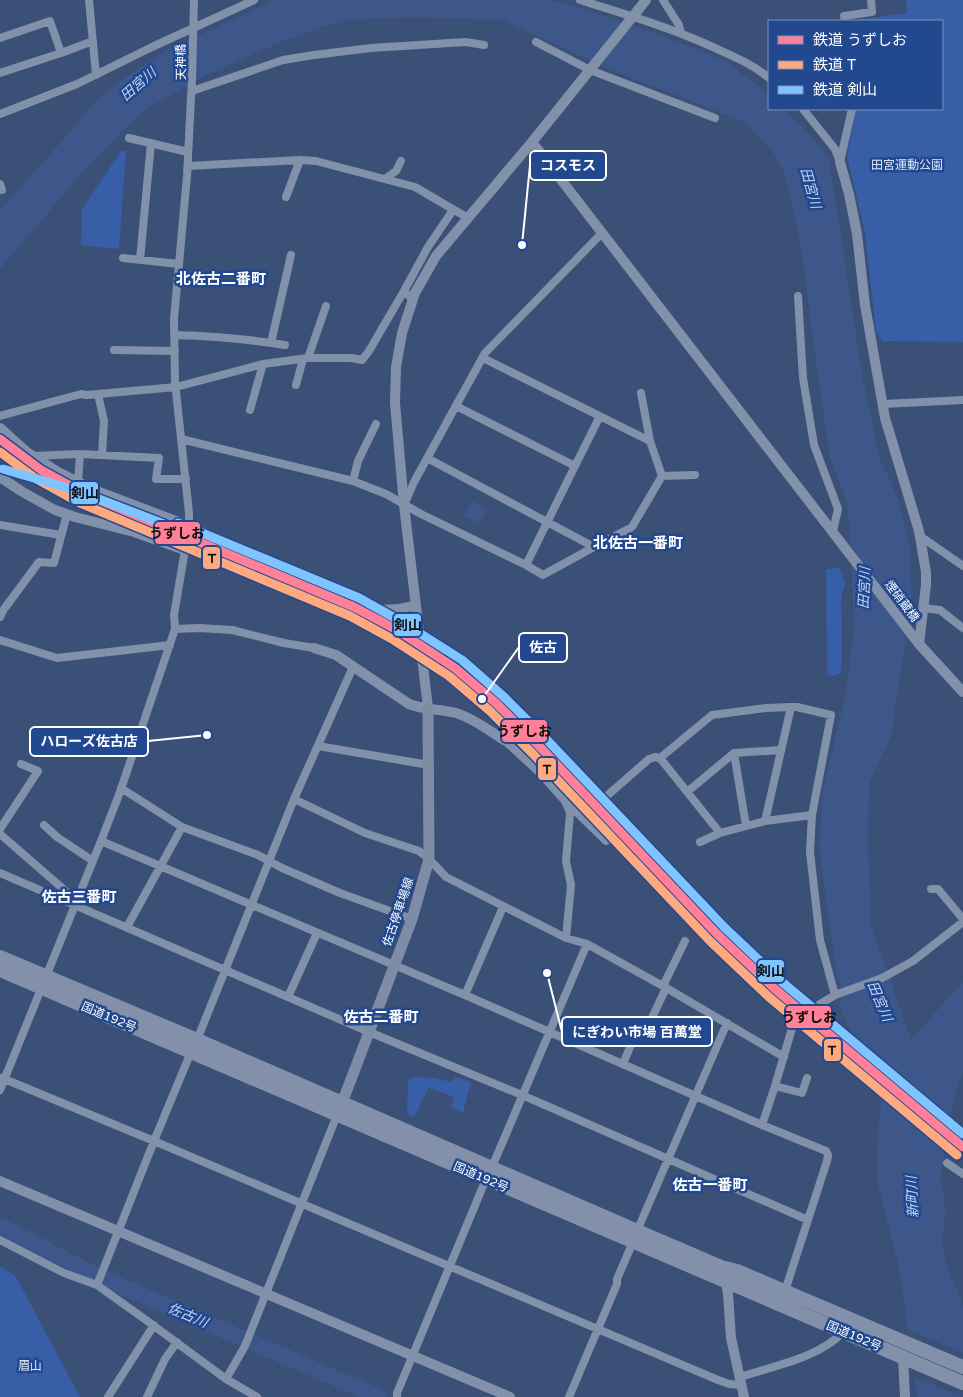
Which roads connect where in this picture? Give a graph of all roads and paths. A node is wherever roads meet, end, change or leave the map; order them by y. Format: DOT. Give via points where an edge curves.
graph roads {
  1 [pos="89,0"];
  2 [pos="194,0"];
  3 [pos="254,0"];
  4 [pos="580,0"];
  5 [pos="646,0"];
  6 [pos="662,0"];
  7 [pos="871,0"];
  8 [pos="631,19"];
  9 [pos="845,20"];
  10 [pos="192,31"];
  11 [pos="681,34"];
  12 [pos="0,38"];
  13 [pos="93,42"];
  14 [pos="536,42"];
  15 [pos="484,45"];
  16 [pos="60,53"];
  17 [pos="590,70"];
  18 [pos="0,72"];
  19 [pos="96,75"];
  20 [pos="768,77"];
  21 [pos="192,91"];
  22 [pos="804,110"];
  23 [pos="852,110"];
  24 [pos="0,114"];
  25 [pos="715,118"];
  26 [pos="129,138"];
  27 [pos="532,142"];
  28 [pos="151,143"];
  29 [pos="188,152"];
  30 [pos="300,160"];
  31 [pos="401,161"];
  32 [pos="840,162"];
  33 [pos="188,166"];
  34 [pos="386,179"];
  35 [pos="286,197"];
  36 [pos="453,210"];
  37 [pos="468,218"];
  38 [pos="602,233"];
  39 [pos="437,234"];
  40 [pos="448,241"];
  41 [pos="291,255"];
  42 [pos="123,258"];
  43 [pos="140,260"];
  44 [pos="179,264"];
  45 [pos="404,291"];
  46 [pos="798,296"];
  47 [pos="413,300"];
  48 [pos="326,306"];
  49 [pos="174,335"];
  50 [pos="271,343"];
  51 [pos="285,345"];
  52 [pos="114,350"];
  53 [pos="175,351"];
  54 [pos="305,358"];
  55 [pos="483,358"];
  56 [pos="263,364"];
  57 [pos="296,385"];
  58 [pos="176,387"];
  59 [pos="641,393"];
  60 [pos="98,394"];
  61 [pos="963,400"];
  62 [pos="883,404"];
  63 [pos="456,406"];
  64 [pos="250,410"];
  65 [pos="0,416"];
  66 [pos="600,416"];
  67 [pos="376,424"];
  68 [pos="0,428"];
  69 [pos="181,439"];
  70 [pos="650,441"];
  71 [pos="80,454"];
  72 [pos="33,456"];
  73 [pos="102,456"];
  74 [pos="428,458"];
  75 [pos="575,466"];
  76 [pos="695,475"];
  77 [pos="662,476"];
  78 [pos="0,477"];
  79 [pos="186,479"];
  80 [pos="352,481"];
  81 [pos="78,482"];
  82 [pos="404,505"];
  83 [pos="66,514"];
  84 [pos="548,521"];
  85 [pos="0,525"];
  86 [pos="189,526"];
  87 [pos="835,533"];
  88 [pos="61,535"];
  89 [pos="920,536"];
  90 [pos="594,547"];
  91 [pos="185,550"];
  92 [pos="526,565"];
  93 [pos="963,566"];
  94 [pos="416,604"];
  95 [pos="923,608"];
  96 [pos="0,617"];
  97 [pos="963,628"];
  98 [pos="175,629"];
  99 [pos="0,640"];
  100 [pos="919,644"];
  101 [pos="170,645"];
  102 [pos="314,648"];
  103 [pos="353,667"];
  104 [pos="480,679"];
  105 [pos="963,692"];
  106 [pos="791,707"];
  107 [pos="428,708"];
  108 [pos="504,740"];
  109 [pos="318,746"];
  110 [pos="781,750"];
  111 [pos="734,754"];
  112 [pos="660,758"];
  113 [pos="22,764"];
  114 [pos="429,765"];
  115 [pos="586,785"];
  116 [pos="121,788"];
  117 [pos="687,792"];
  118 [pos="294,799"];
  119 [pos="565,801"];
  120 [pos="601,801"];
  121 [pos="812,815"];
  122 [pos="765,821"];
  123 [pos="44,825"];
  124 [pos="746,826"];
  125 [pos="182,827"];
  126 [pos="0,829"];
  127 [pos="720,833"];
  128 [pos="0,834"];
  129 [pos="101,841"];
  130 [pos="606,841"];
  131 [pos="700,842"];
  132 [pos="430,859"];
  133 [pos="93,861"];
  134 [pos="268,861"];
  135 [pos="160,866"];
  136 [pos="0,873"];
  137 [pos="931,889"];
  138 [pos="75,902"];
  139 [pos="251,905"];
  140 [pos="503,907"];
  141 [pos="412,919"];
  142 [pos="963,920"];
  143 [pos="127,928"];
  144 [pos="317,933"];
  145 [pos="566,938"];
  146 [pos="686,941"];
  147 [pos="587,944"];
  148 [pos="0,957"];
  149 [pos="394,966"];
  150 [pos="0,970"];
  151 [pos="224,970"];
  152 [pos="44,982"];
  153 [pos="664,987"];
  154 [pos="836,994"];
  155 [pos="465,995"];
  156 [pos="288,997"];
  157 [pos="812,1009"];
  158 [pos="727,1023"];
  159 [pos="369,1032"];
  160 [pos="549,1032"];
  161 [pos="194,1046"];
  162 [pos="784,1057"];
  163 [pos="623,1064"];
  164 [pos="2,1078"];
  165 [pos="807,1078"];
  166 [pos="776,1086"];
  167 [pos="0,1090"];
  168 [pos="522,1095"];
  169 [pos="696,1096"];
  170 [pos="340,1109"];
  171 [pos="762,1125"];
  172 [pos="154,1140"];
  173 [pos="668,1160"];
  174 [pos="947,1163"];
  175 [pos="489,1173"];
  176 [pos="963,1174"];
  177 [pos="0,1181"];
  178 [pos="302,1204"];
  179 [pos="808,1220"];
  180 [pos="118,1230"];
  181 [pos="635,1237"];
  182 [pos="0,1240"];
  183 [pos="449,1266"];
  184 [pos="721,1267"];
  185 [pos="98,1282"];
  186 [pos="726,1282"];
  187 [pos="785,1291"];
  188 [pos="266,1293"];
  189 [pos="154,1325"];
  190 [pos="598,1329"];
  191 [pos="843,1332"];
  192 [pos="177,1342"];
  193 [pos="413,1356"];
  194 [pos="906,1358"];
  195 [pos="963,1368"];
  196 [pos="226,1379"];
  197 [pos="741,1381"];
  198 [pos="963,1383"];
  199 [pos="397,1395"];
  200 [pos="108,1397"];
  201 [pos="147,1397"];
  202 [pos="257,1397"];
  203 [pos="510,1397"];
  204 [pos="569,1397"];
  205 [pos="744,1397"];
  206 [pos="906,1397"];
  1 -- 13 [label="street"];
  2 -- 10 [label="street, 天神橋"];
  3 -- 10 [label="street"];
  4 -- 8 [label="street"];
  5 -- 8 [label="street"];
  6 -- 11 [label="street" via="679,25"];
  7 -- 9 [label="street" via="872,12 844,16"];
  8 -- 11 [label="street"];
  8 -- 17 [label="street"];
  10 -- 19 [label="street"];
  10 -- 21 [label="street, 天神橋"];
  11 -- 20 [label="street" via="753,65"];
  12 -- 16 [label="street" via="50,21"];
  13 -- 16 [label="street"];
  13 -- 19 [label="street"];
  14 -- 17 [label="street"];
  15 -- 21 [label="street" via="466,42 314,55 283,60"];
  16 -- 18 [label="street"];
  17 -- 25 [label="street"];
  17 -- 27 [label="street"];
  19 -- 24 [label="street"];
  21 -- 29 [label="street, 天神橋"];
  22 -- 32 [label="street" via="835,149"];
  23 -- 32 [label="street"];
  26 -- 28 [label="street"];
  27 -- 37 [label="street"];
  27 -- 38 [label="street, 煙硝蔵橋"];
  28 -- 29 [label="street"];
  28 -- 43 [label="street"];
  29 -- 33 [label="street, 天神橋"];
  30 -- 33 [label="street"];
  30 -- 34 [label="street"];
  30 -- 35 [label="street"];
  31 -- 34 [label="street" via="396,171"];
  32 -- 62 [label="street" via="857,234 864,305"];
  33 -- 44 [label="street, 天神橋"];
  34 -- 36 [label="street" via="415,187"];
  36 -- 37 [label="street"];
  36 -- 39 [label="street"];
  37 -- 40 [label="street"];
  38 -- 55 [label="street"];
  38 -- 87 [label="street, 煙硝蔵橋"];
  39 -- 40 [label="street"];
  39 -- 45 [label="street"];
  40 -- 47 [label="street" via="436,256"];
  41 -- 50 [label="street"];
  42 -- 43 [label="street"];
  43 -- 44 [label="street"];
  44 -- 49 [label="street, 天神橋"];
  45 -- 47 [label="street"];
  45 -- 54 [label="street" via="362,360"];
  46 -- 87 [label="street" via="803,378 814,445 838,509"];
  47 -- 82 [label="street" via="402,333 396,367 395,403"];
  48 -- 54 [label="street"];
  49 -- 50 [label="street"];
  49 -- 53 [label="street, 天神橋"];
  50 -- 51 [label="street"];
  52 -- 53 [label="street"];
  53 -- 58 [label="street, 天神橋"];
  54 -- 56 [label="street"];
  54 -- 57 [label="street"];
  55 -- 63 [label="street"];
  55 -- 66 [label="street"];
  56 -- 58 [label="street"];
  56 -- 64 [label="street"];
  58 -- 60 [label="street"];
  58 -- 69 [label="street, 天神橋"];
  59 -- 70 [label="street"];
  60 -- 65 [label="street" via="81,394"];
  60 -- 73 [label="street" via="104,420"];
  61 -- 62 [label="street"];
  62 -- 89 [label="street"];
  63 -- 74 [label="street"];
  63 -- 75 [label="street"];
  66 -- 70 [label="street"];
  66 -- 75 [label="street"];
  67 -- 80 [label="street"];
  68 -- 72 [label="street"];
  69 -- 79 [label="street, 天神橋"];
  69 -- 80 [label="street"];
  70 -- 77 [label="street"];
  71 -- 72 [label="street"];
  71 -- 73 [label="street"];
  71 -- 81 [label="street"];
  72 -- 81 [label="street"];
  73 -- 79 [label="street" via="158,458 156,480"];
  74 -- 82 [label="street"];
  74 -- 84 [label="street"];
  75 -- 84 [label="street"];
  76 -- 77 [label="street"];
  77 -- 90 [label="street" via="632,527"];
  78 -- 83 [label="street"];
  79 -- 86 [label="street, 天神橋"];
  80 -- 82 [label="street"];
  81 -- 86 [label="street"];
  82 -- 92 [label="street"];
  82 -- 94 [label="street"];
  83 -- 88 [label="street"];
  83 -- 91 [label="street"];
  84 -- 90 [label="street"];
  84 -- 92 [label="street"];
  85 -- 88 [label="street"];
  86 -- 91 [label="street, 天神橋"];
  86 -- 94 [label="street" via="380,610"];
  87 -- 100 [label="street, 煙硝蔵橋"];
  88 -- 96 [label="street" via="54,563 38,562"];
  89 -- 93 [label="street"];
  89 -- 95 [label="street" via="926,572"];
  90 -- 92 [label="street" via="544,576"];
  91 -- 98 [label="street, 天神橋" via="174,615"];
  94 -- 107 [label="street"];
  95 -- 97 [label="street" via="940,610"];
  95 -- 100 [label="street"];
  98 -- 101 [label="street, 天神橋"];
  98 -- 102 [label="street" via="232,630"];
  99 -- 101 [label="street" via="57,658"];
  100 -- 105 [label="street, 煙硝蔵橋"];
  101 -- 116 [label="street, 天神橋"];
  102 -- 103 [label="street" via="336,655"];
  103 -- 107 [label="street" via="409,704"];
  103 -- 109 [label="street"];
  104 -- 115 [label="street" via="514,709"];
  106 -- 110 [label="street"];
  106 -- 112 [label="street" via="712,716"];
  106 -- 121 [label="street" via="831,716"];
  107 -- 108 [label="street" via="458,714"];
  107 -- 114 [label="main road, 佐古停車場線"];
  108 -- 119 [label="street"];
  109 -- 114 [label="street"];
  109 -- 118 [label="street"];
  110 -- 111 [label="street"];
  110 -- 122 [label="street"];
  111 -- 117 [label="street"];
  111 -- 124 [label="street"];
  112 -- 117 [label="street"];
  112 -- 120 [label="street" via="649,759"];
  113 -- 126 [label="street" via="38,771"];
  114 -- 132 [label="main road, 佐古停車場線"];
  115 -- 119 [label="street"];
  115 -- 120 [label="street"];
  116 -- 125 [label="street"];
  116 -- 129 [label="street, 天神橋"];
  117 -- 127 [label="street"];
  118 -- 132 [label="street" via="365,833 415,849"];
  118 -- 134 [label="street"];
  119 -- 130 [label="street"];
  119 -- 145 [label="street" via="570,813 566,861 571,886"];
  120 -- 157 [label="street" via="725,930"];
  121 -- 122 [label="street"];
  121 -- 154 [label="street" via="810,852 820,940"];
  122 -- 124 [label="street"];
  123 -- 133 [label="street"];
  124 -- 127 [label="street"];
  125 -- 134 [label="street"];
  125 -- 135 [label="street"];
  127 -- 131 [label="street"];
  128 -- 138 [label="street"];
  129 -- 133 [label="street, 天神橋"];
  129 -- 135 [label="street"];
  132 -- 140 [label="street" via="446,877"];
  132 -- 141 [label="main road, 佐古停車場線"];
  133 -- 138 [label="street, 天神橋"];
  134 -- 139 [label="street"];
  134 -- 141 [label="street" via="340,893"];
  135 -- 139 [label="street"];
  135 -- 143 [label="street"];
  136 -- 138 [label="street"];
  137 -- 142 [label="street" via="938,890"];
  138 -- 143 [label="street"];
  138 -- 152 [label="street, 天神橋"];
  139 -- 144 [label="street"];
  139 -- 151 [label="street"];
  140 -- 145 [label="street"];
  140 -- 155 [label="street"];
  141 -- 149 [label="main road, 佐古停車場線"];
  142 -- 154 [label="street" via="913,961 882,978"];
  143 -- 151 [label="street"];
  144 -- 149 [label="street"];
  144 -- 156 [label="street"];
  145 -- 147 [label="street"];
  146 -- 153 [label="street"];
  147 -- 153 [label="street"];
  147 -- 160 [label="street"];
  148 -- 152 [label="highway, 国道192号"];
  149 -- 155 [label="street"];
  149 -- 159 [label="main road, 佐古停車場線"];
  150 -- 152 [label="highway, 国道192号"];
  151 -- 156 [label="street"];
  151 -- 161 [label="street"];
  152 -- 161 [label="highway, 国道192号"];
  152 -- 164 [label="street, 天神橋"];
  153 -- 158 [label="street"];
  153 -- 163 [label="street" via="650,1020 636,1035"];
  154 -- 157 [label="street"];
  155 -- 160 [label="street"];
  156 -- 159 [label="street"];
  157 -- 162 [label="street" via="793,1025"];
  158 -- 162 [label="street"];
  158 -- 169 [label="street"];
  159 -- 168 [label="street"];
  159 -- 170 [label="main road, 佐古停車場線"];
  160 -- 163 [label="street"];
  160 -- 168 [label="street"];
  161 -- 170 [label="highway, 国道192号"];
  161 -- 172 [label="street"];
  162 -- 166 [label="street"];
  163 -- 169 [label="street"];
  164 -- 167 [label="street, 天神橋"];
  164 -- 172 [label="street"];
  165 -- 166 [label="street" via="801,1097"];
  166 -- 171 [label="street"];
  168 -- 173 [label="street"];
  168 -- 175 [label="street"];
  169 -- 171 [label="street"];
  169 -- 173 [label="street"];
  170 -- 175 [label="highway, 国道192号"];
  170 -- 178 [label="street"];
  171 -- 179 [label="street" via="826,1151 828,1155"];
  172 -- 178 [label="street"];
  172 -- 180 [label="street"];
  173 -- 179 [label="street"];
  173 -- 181 [label="street"];
  174 -- 176 [label="street"];
  175 -- 181 [label="highway, 国道192号"];
  175 -- 183 [label="street"];
  177 -- 180 [label="street"];
  178 -- 183 [label="street"];
  178 -- 188 [label="street"];
  179 -- 187 [label="street"];
  180 -- 185 [label="street"];
  180 -- 188 [label="street"];
  181 -- 184 [label="highway, 国道192号"];
  181 -- 186 [label="highway, 国道192号"];
  181 -- 190 [label="street"];
  182 -- 185 [label="street" via="64,1273"];
  183 -- 190 [label="street"];
  183 -- 193 [label="street"];
  184 -- 186 [label="street"];
  184 -- 187 [label="highway, 国道192号"];
  185 -- 189 [label="street"];
  186 -- 191 [label="highway, 国道192号"];
  186 -- 197 [label="street" via="731,1338"];
  187 -- 195 [label="highway, 国道192号"];
  188 -- 193 [label="street"];
  188 -- 196 [label="street" via="245,1346"];
  189 -- 192 [label="street"];
  189 -- 200 [label="street"];
  190 -- 197 [label="street" via="718,1380 729,1384"];
  190 -- 204 [label="street"];
  191 -- 194 [label="highway, 国道192号"];
  191 -- 197 [label="street" via="815,1352"];
  192 -- 196 [label="street"];
  192 -- 201 [label="street"];
  193 -- 199 [label="street"];
  193 -- 203 [label="street"];
  194 -- 198 [label="highway, 国道192号"];
  194 -- 206 [label="street"];
  196 -- 202 [label="street"];
  197 -- 205 [label="street"];
}
